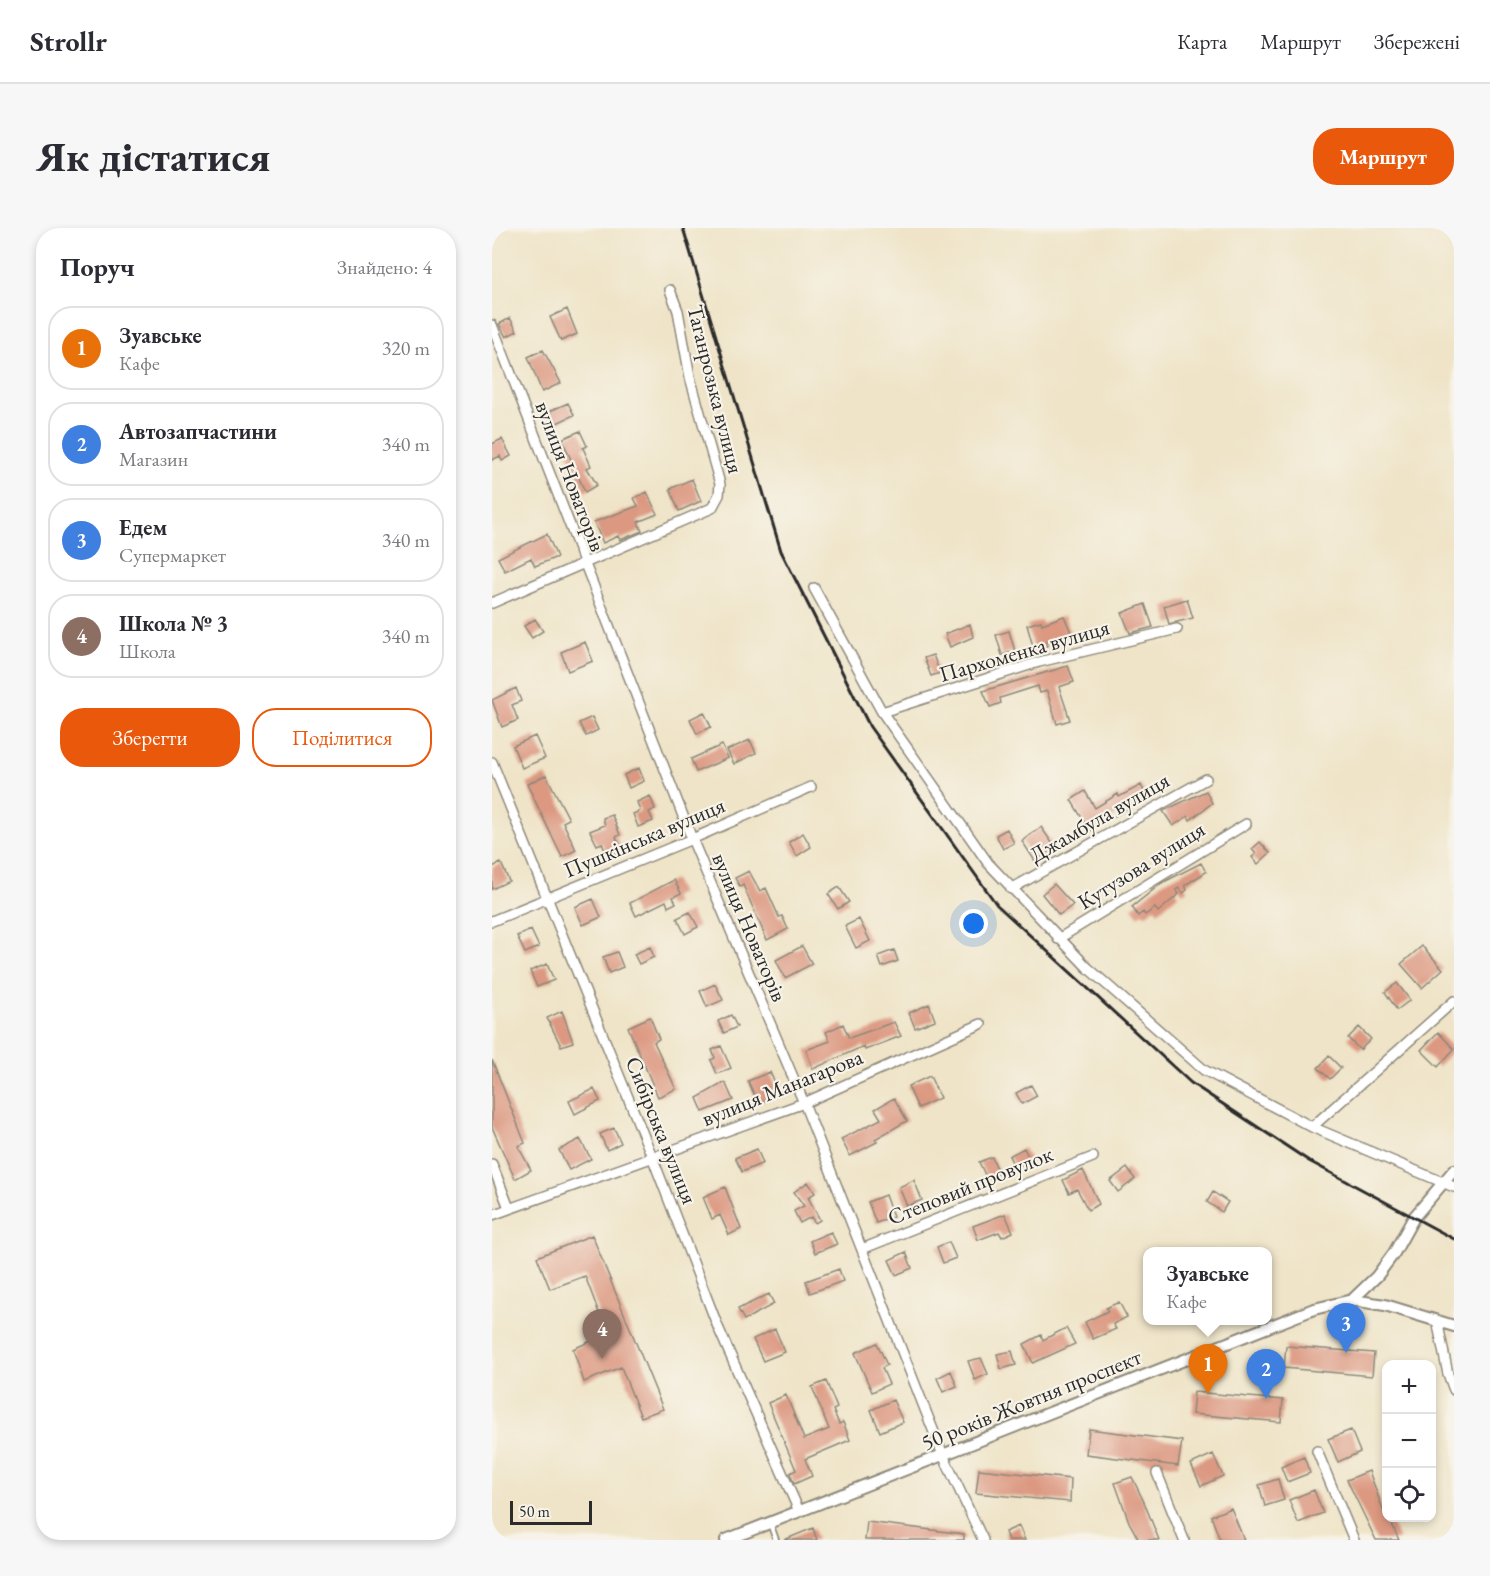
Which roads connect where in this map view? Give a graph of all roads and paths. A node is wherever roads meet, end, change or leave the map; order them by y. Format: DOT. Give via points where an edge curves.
graph roads {
  1 [pos="670,290"];
  2 [pos="492,325"];
  3 [pos="583,562"];
  4 [pos="814,588"];
  5 [pos="492,603"];
  6 [pos="1177,629"];
  7 [pos="882,712"];
  8 [pos="492,762"];
  9 [pos="1206,779"];
  10 [pos="811,787"];
  11 [pos="1246,824"];
  12 [pos="692,840"];
  13 [pos="1011,890"];
  14 [pos="548,898"];
  15 [pos="492,921"];
  16 [pos="1058,939"];
  17 [pos="1454,1001"];
  18 [pos="981,1024"];
  19 [pos="804,1103"];
  20 [pos="1312,1127"];
  21 [pos="1093,1157"];
  22 [pos="653,1159"];
  23 [pos="492,1164"];
  24 [pos="1454,1170"];
  25 [pos="1442,1181"];
  26 [pos="1454,1187"];
  27 [pos="509,1208"];
  28 [pos="492,1215"];
  29 [pos="862,1249"];
  30 [pos="1352,1300"];
  31 [pos="1437,1320"];
  32 [pos="1272,1325"];
  33 [pos="1272,1325"];
  34 [pos="1454,1326"];
  35 [pos="1454,1390"];
  36 [pos="1317,1451"];
  37 [pos="943,1455"];
  38 [pos="1157,1473"];
  39 [pos="799,1511"];
  40 [pos="770,1522"];
  41 [pos="726,1540"];
  42 [pos="776,1540"];
  43 [pos="983,1540"];
  44 [pos="1184,1540"];
  45 [pos="1354,1540"];
  1 -- 3 [label="street, Таганрозька вулиця" via="720,484 718,495 712,508"];
  2 -- 3 [label="street, вулиця Новаторів"];
  3 -- 5 [label="street, Таганрозька вулиця"];
  3 -- 12 [label="street, вулиця Новаторів"];
  4 -- 7 [label="street"];
  6 -- 7 [label="street, Пархоменка вулиця" via="1039,662"];
  7 -- 13 [label="street"];
  8 -- 14 [label="street, Сибірська вулиця"];
  9 -- 13 [label="street, Джамбула вулиця"];
  10 -- 12 [label="street, Пушкінська вулиця"];
  11 -- 16 [label="street, Кутузова вулиця"];
  12 -- 14 [label="street, Пушкінська вулиця"];
  12 -- 19 [label="street, вулиця Новаторів"];
  13 -- 16 [label="street"];
  14 -- 15 [label="street, Пушкінська вулиця"];
  14 -- 22 [label="street, Сибірська вулиця"];
  16 -- 20 [label="street" via="1204,1070"];
  17 -- 20 [label="street"];
  18 -- 19 [label="street, вулиця Манагарова"];
  19 -- 22 [label="street, вулиця Манагарова"];
  19 -- 29 [label="street, вулиця Новаторів"];
  20 -- 25 [label="street"];
  21 -- 29 [label="street, Степовий провулок"];
  22 -- 27 [label="street, вулиця Манагарова"];
  22 -- 39 [label="street, Сибірська вулиця" via="718,1327"];
  23 -- 27 [label="street"];
  24 -- 25 [label="street"];
  25 -- 26 [label="street"];
  25 -- 30 [label="street" via="1377,1276"];
  27 -- 28 [label="street, вулиця Манагарова"];
  29 -- 37 [label="street, вулиця Новаторів"];
  30 -- 31 [label="street"];
  30 -- 33 [label="street, 50 років Жовтня проспект"];
  31 -- 34 [label="street"];
  31 -- 35 [label="street"];
  32 -- 37 [label="street, 50 років Жовтня проспект"];
  36 -- 45 [label="street"];
  37 -- 39 [label="street, 50 років Жовтня проспект"];
  37 -- 43 [label="street, вулиця Новаторів"];
  38 -- 44 [label="street"];
  39 -- 40 [label="street, 50 років Жовтня проспект"];
  40 -- 41 [label="street, 50 років Жовтня проспект"];
  40 -- 42 [label="lane"];
}
